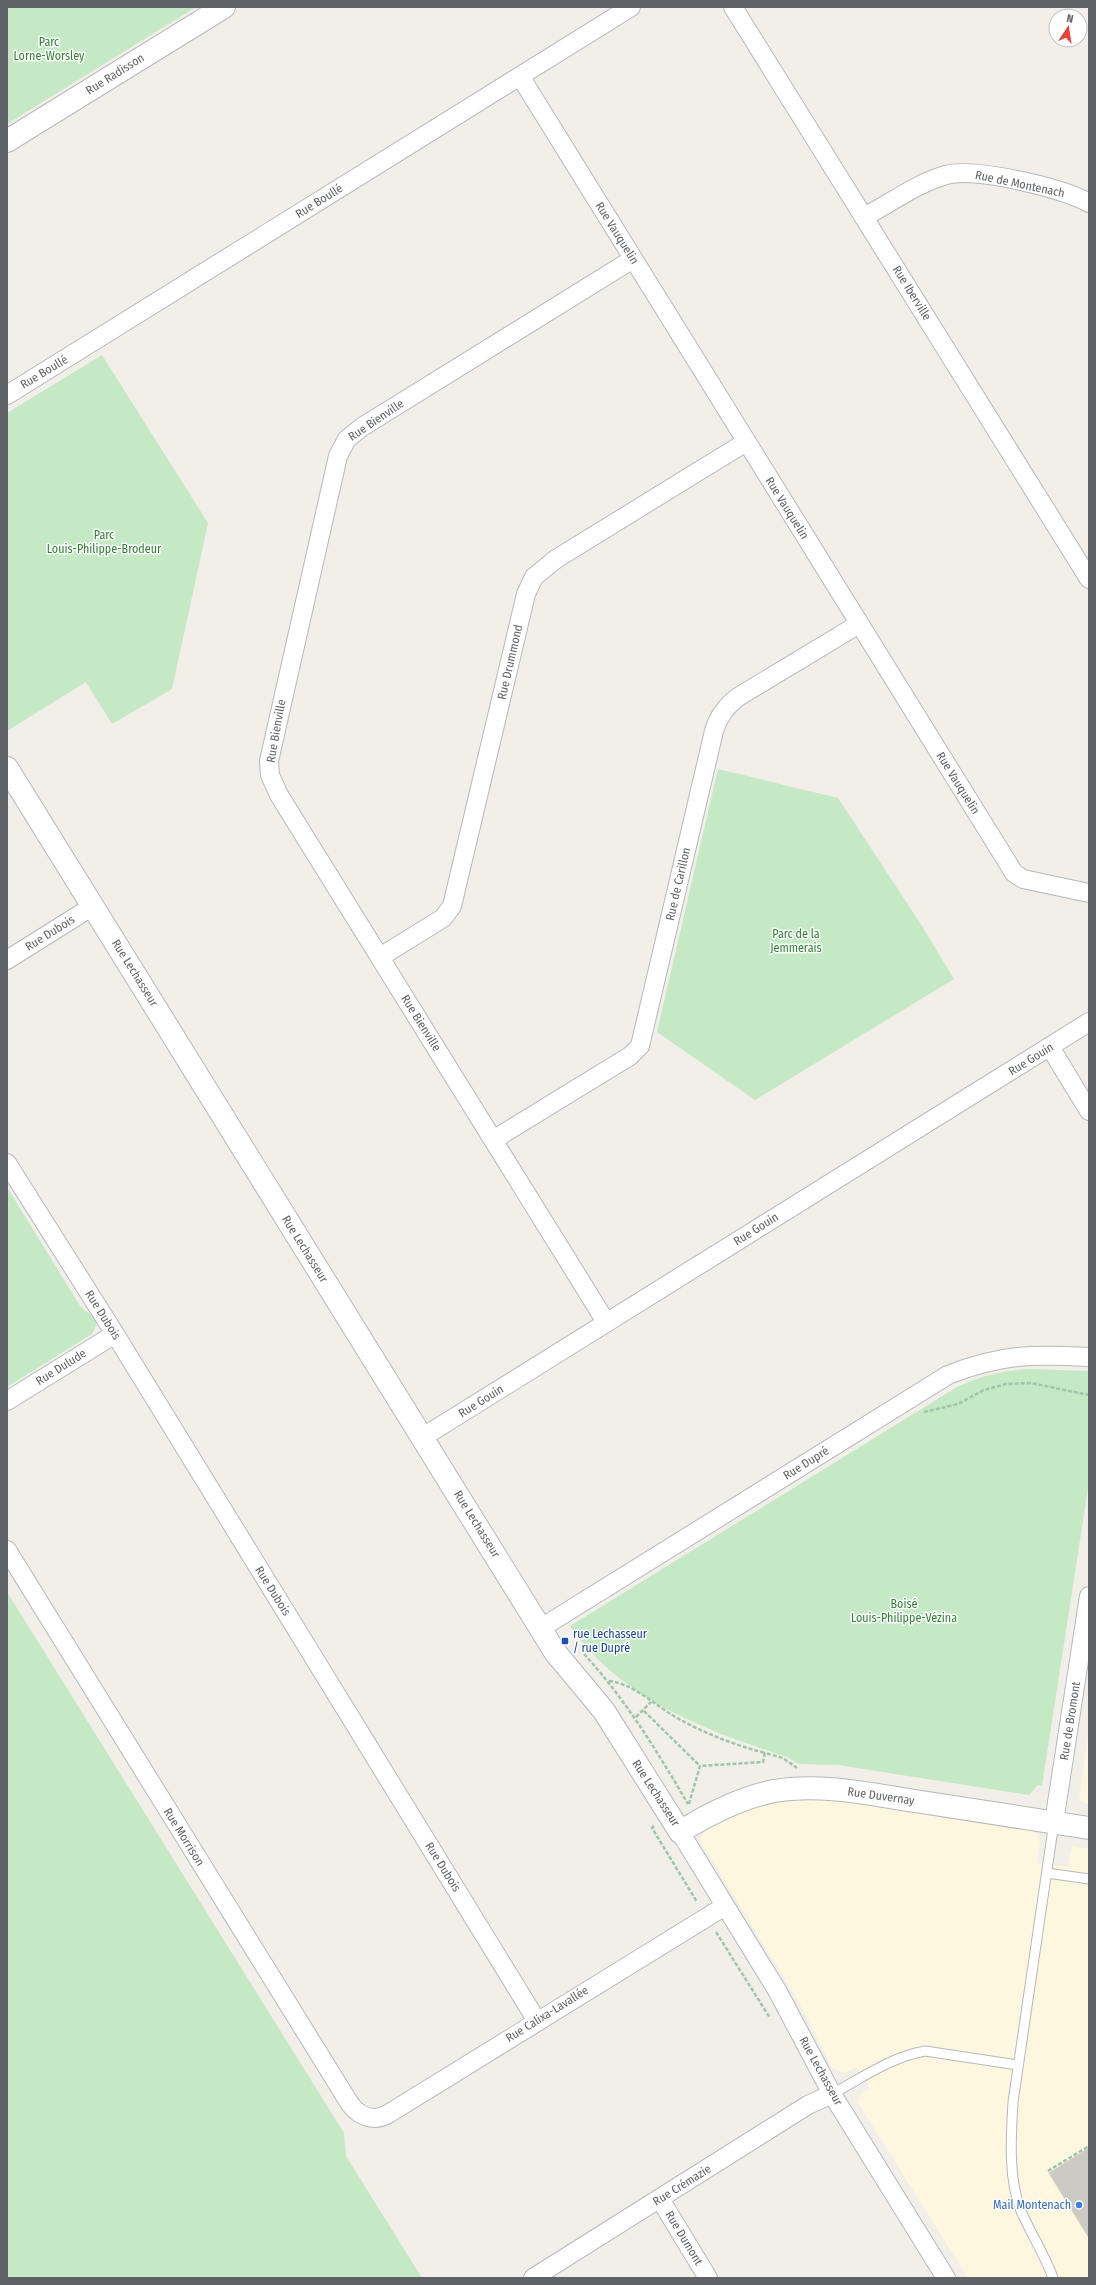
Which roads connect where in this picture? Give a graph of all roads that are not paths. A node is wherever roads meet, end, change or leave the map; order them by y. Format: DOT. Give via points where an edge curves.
graph roads {
  1 [pos="224,7"];
  2 [pos="631,7"];
  3 [pos="733,7"];
  4 [pos="520,76"];
  5 [pos="7,141"];
  6 [pos="1089,203"];
  7 [pos="864,217"];
  8 [pos="633,259"];
  9 [pos="7,395"];
  10 [pos="746,442"];
  11 [pos="1089,579"];
  12 [pos="859,624"];
  13 [pos="7,768"];
  14 [pos="1089,893"];
  15 [pos="93,906"];
  16 [pos="380,957"];
  17 [pos="7,960"];
  18 [pos="1089,1022"];
  19 [pos="1050,1047"];
  20 [pos="1089,1111"];
  21 [pos="493,1140"];
  22 [pos="7,1163"];
  23 [pos="606,1322"];
  24 [pos="115,1334"];
  25 [pos="1089,1357"];
  26 [pos="7,1401"];
  27 [pos="422,1437"];
  28 [pos="7,1550"];
  29 [pos="1089,1596"];
  30 [pos="541,1628"];
  31 [pos="1054,1822"];
  32 [pos="1089,1828"];
  33 [pos="680,1832"];
  34 [pos="1047,1873"];
  35 [pos="1089,1879"];
  36 [pos="725,1906"];
  37 [pos="537,2020"];
  38 [pos="1018,2065"];
  39 [pos="832,2094"];
  40 [pos="368,2118"];
  41 [pos="660,2199"];
  42 [pos="533,2278"];
  43 [pos="708,2278"];
  44 [pos="946,2278"];
  45 [pos="1053,2278"];
  1 -- 5 [label="street, Rue Radisson"];
  2 -- 4 [label="street, Rue Boullé"];
  3 -- 7 [label="street, Rue Iberville"];
  4 -- 8 [label="street, Rue Vauquelin"];
  4 -- 9 [label="street, Rue Boullé"];
  6 -- 7 [label="street, Rue de Montenach" via="1071,194 985,174 958,173 938,177"];
  7 -- 11 [label="street, Rue Iberville"];
  8 -- 10 [label="street, Rue Vauquelin"];
  8 -- 16 [label="street, Rue Bienville" via="362,427 347,439 340,450 272,740 269,768 272,782 279,794"];
  10 -- 12 [label="street, Rue Vauquelin"];
  10 -- 16 [label="street, Rue Drummond" via="556,559 534,577 526,594 452,906 439,921"];
  12 -- 14 [label="street, Rue Vauquelin" via="1014,873 1024,879"];
  12 -- 21 [label="street, Rue de Carillon" via="738,697 727,706 719,718 640,1046 630,1056"];
  13 -- 15 [label="street, Rue Lechasseur"];
  15 -- 17 [label="street, Rue Dubois"];
  15 -- 27 [label="street, Rue Lechasseur"];
  16 -- 21 [label="street, Rue Bienville"];
  18 -- 19 [label="street, Rue Gouin"];
  19 -- 20 [label="street"];
  19 -- 23 [label="street, Rue Gouin"];
  21 -- 23 [label="street, Rue Bienville"];
  22 -- 24 [label="street, Rue Dubois"];
  23 -- 27 [label="street, Rue Gouin"];
  24 -- 26 [label="street, Rue Dulude"];
  24 -- 37 [label="street, Rue Dubois"];
  25 -- 30 [label="street, Rue Dupré" via="1015,1356 982,1362 948,1375"];
  27 -- 30 [label="street, Rue Lechasseur"];
  28 -- 40 [label="street, Rue Morrison" via="350,2104 358,2113"];
  29 -- 31 [label="street, Rue de Bromont"];
  30 -- 33 [label="street, Rue Lechasseur" via="569,1671 604,1711"];
  31 -- 32 [label="street, Rue Duvernay"];
  31 -- 33 [label="street, Rue Duvernay" via="855,1792 800,1788 767,1793 735,1802"];
  31 -- 34 [label="lane"];
  33 -- 36 [label="street, Rue Lechasseur"];
  34 -- 35 [label="lane"];
  34 -- 38 [label="lane"];
  36 -- 37 [label="street, Rue Calixa-Lavallée"];
  36 -- 39 [label="street, Rue Lechasseur" via="778,1992"];
  37 -- 40 [label="street, Rue Calixa-Lavallée" via="388,2114"];
  38 -- 39 [label="lane" via="925,2051 910,2054 882,2066"];
  38 -- 45 [label="lane" via="1011,2143 1015,2185 1021,2210"];
  39 -- 41 [label="street, Rue Crémazie" via="808,2105"];
  39 -- 44 [label="street, Rue Lechasseur"];
  41 -- 42 [label="street, Rue Crémazie"];
  41 -- 43 [label="street, Rue Dumont"];
}
